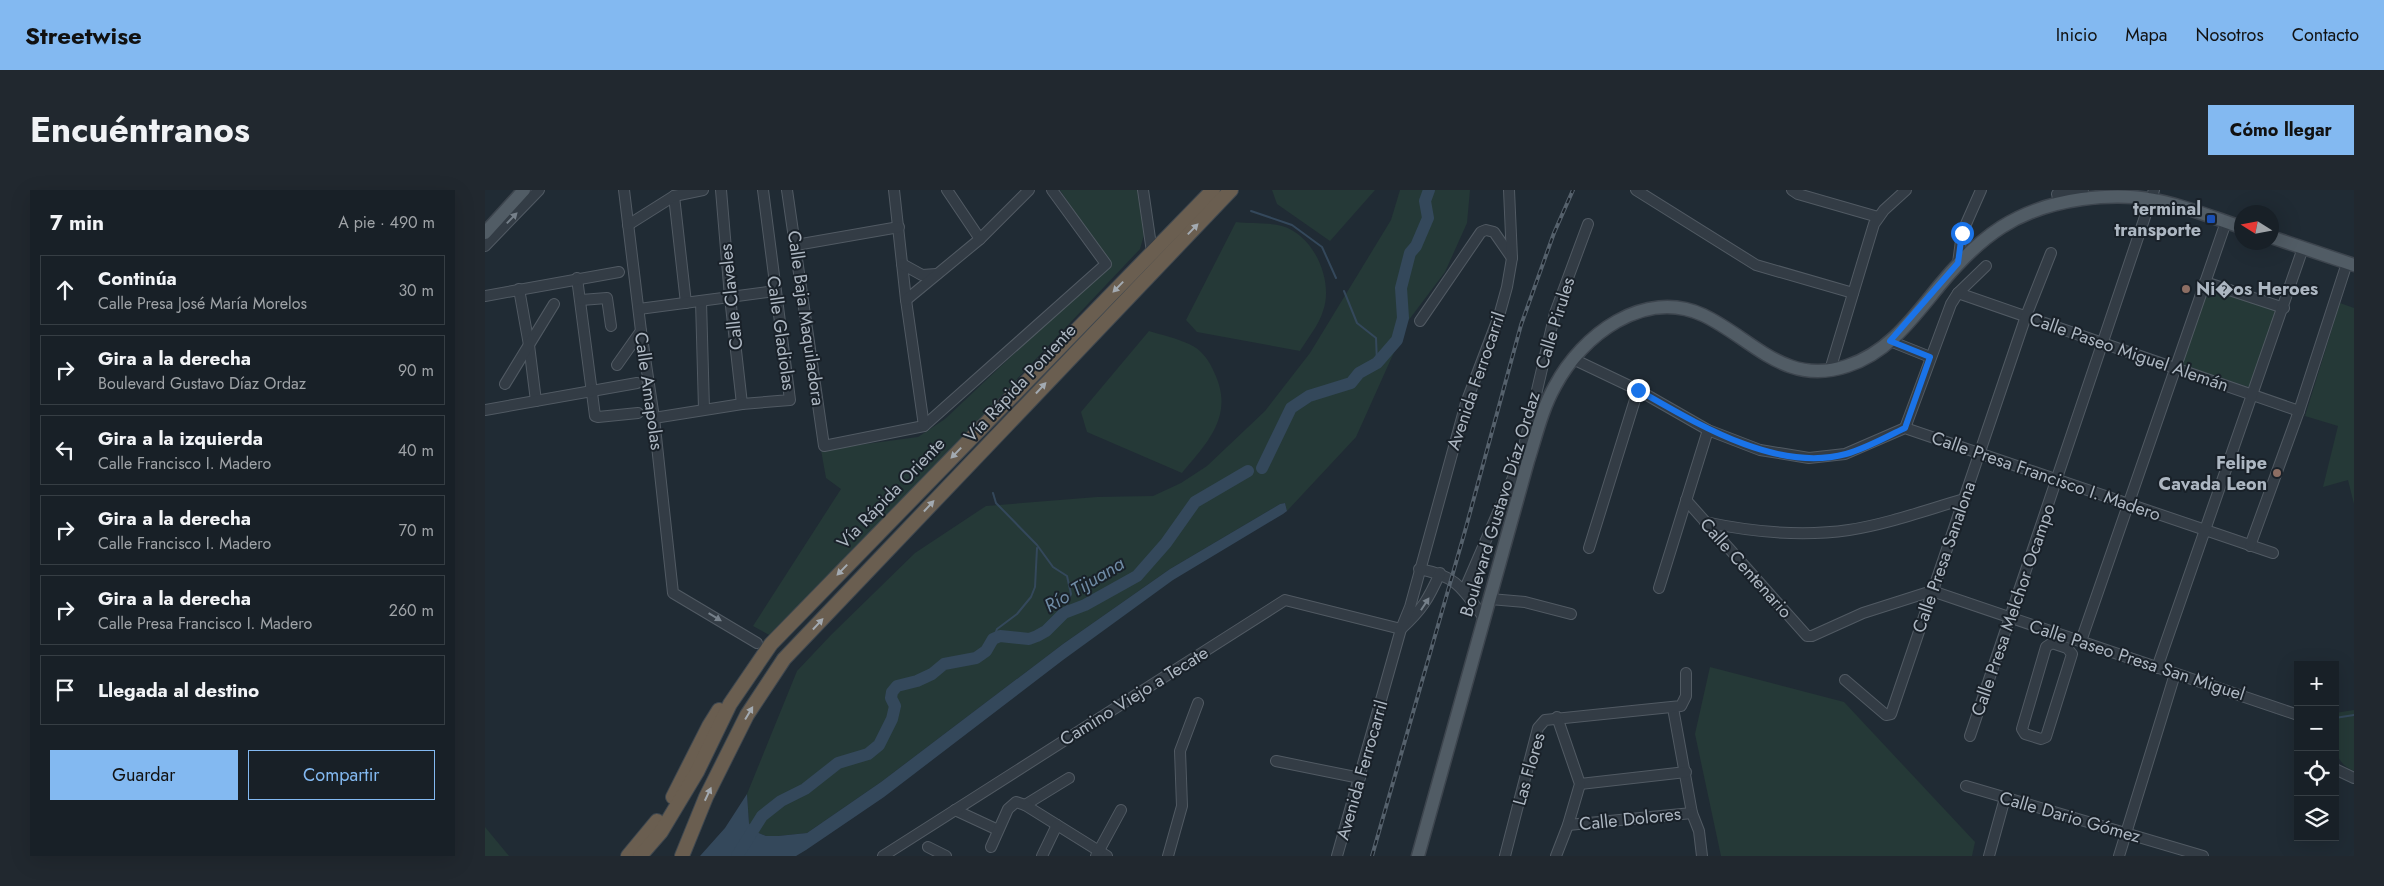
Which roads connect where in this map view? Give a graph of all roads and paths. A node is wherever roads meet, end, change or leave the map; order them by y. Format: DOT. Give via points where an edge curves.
graph roads {
  1 [pos="524,190"];
  2 [pos="539,190"];
  3 [pos="624,190"];
  4 [pos="703,190"];
  5 [pos="721,190"];
  6 [pos="763,190"];
  7 [pos="787,190"];
  8 [pos="894,190"];
  9 [pos="947,190"];
  10 [pos="1029,190"];
  11 [pos="1052,190"];
  12 [pos="1143,190"];
  13 [pos="1213,190"];
  14 [pos="1231,190"];
  15 [pos="1509,190"];
  16 [pos="1636,190"];
  17 [pos="1906,190"];
  18 [pos="1981,190"];
  19 [pos="2083,190"];
  20 [pos="1797,191"];
  21 [pos="2133,193"];
  22 [pos="2152,195"];
  23 [pos="674,196"];
  24 [pos="2059,202"];
  25 [pos="1878,216"];
  26 [pos="2226,222"];
  27 [pos="1588,224"];
  28 [pos="628,225"];
  29 [pos="2234,225"];
  30 [pos="899,226"];
  31 [pos="485,233"];
  32 [pos="980,239"];
  33 [pos="2279,240"];
  34 [pos="796,245"];
  35 [pos="485,246"];
  36 [pos="2303,248"];
  37 [pos="1152,252"];
  38 [pos="2051,253"];
  39 [pos="1512,258"];
  40 [pos="1958,263"];
  41 [pos="902,264"];
  42 [pos="2351,264"];
  43 [pos="1986,266"];
  44 [pos="619,272"];
  45 [pos="937,274"];
  46 [pos="577,278"];
  47 [pos="2205,282"];
  48 [pos="519,289"];
  49 [pos="775,292"];
  50 [pos="1853,293"];
  51 [pos="1959,293"];
  52 [pos="485,296"];
  53 [pos="730,297"];
  54 [pos="581,300"];
  55 [pos="906,300"];
  56 [pos="701,301"];
  57 [pos="687,303"];
  58 [pos="554,304"];
  59 [pos="2284,308"];
  60 [pos="639,309"];
  61 [pos="2026,316"];
  62 [pos="1420,320"];
  63 [pos="611,326"];
  64 [pos="641,331"];
  65 [pos="1890,341"];
  66 [pos="2103,343"];
  67 [pos="529,345"];
  68 [pos="1930,357"];
  69 [pos="1573,358"];
  70 [pos="617,365"];
  71 [pos="2176,368"];
  72 [pos="1830,370"];
  73 [pos="637,382"];
  74 [pos="505,384"];
  75 [pos="1638,390"];
  76 [pos="591,392"];
  77 [pos="2253,395"];
  78 [pos="536,401"];
  79 [pos="742,404"];
  80 [pos="704,409"];
  81 [pos="485,410"];
  82 [pos="2299,411"];
  83 [pos="638,412"];
  84 [pos="654,418"];
  85 [pos="924,426"];
  86 [pos="1905,428"];
  87 [pos="1708,430"];
  88 [pos="1979,453"];
  89 [pos="1525,460"];
  90 [pos="2057,480"];
  91 [pos="1964,499"];
  92 [pos="1686,500"];
  93 [pos="2129,504"];
  94 [pos="1705,522"];
  95 [pos="2206,530"];
  96 [pos="2251,546"];
  97 [pos="1589,548"];
  98 [pos="2273,553"];
  99 [pos="1419,569"];
  100 [pos="1439,573"];
  101 [pos="1659,588"];
  102 [pos="1464,591"];
  103 [pos="1932,591"];
  104 [pos="1490,599"];
  105 [pos="1571,614"];
  106 [pos="1484,618"];
  107 [pos="2010,618"];
  108 [pos="1401,629"];
  109 [pos="2064,636"];
  110 [pos="2081,641"];
  111 [pos="757,642"];
  112 [pos="2061,646"];
  113 [pos="2157,668"];
  114 [pos="1686,672"];
  115 [pos="2175,674"];
  116 [pos="1845,680"];
  117 [pos="1198,704"];
  118 [pos="1673,708"];
  119 [pos="2294,713"];
  120 [pos="1557,717"];
  121 [pos="1970,736"];
  122 [pos="1277,761"];
  123 [pos="2339,771"];
  124 [pos="1686,772"];
  125 [pos="1069,778"];
  126 [pos="1360,778"];
  127 [pos="2354,778"];
  128 [pos="1580,784"];
  129 [pos="1966,786"];
  130 [pos="2005,798"];
  131 [pos="1025,805"];
  132 [pos="955,810"];
  133 [pos="1121,810"];
  134 [pos="1691,812"];
  135 [pos="1057,824"];
  136 [pos="1568,825"];
  137 [pos="998,830"];
  138 [pos="2125,833"];
  139 [pos="991,847"];
  140 [pos="929,848"];
  141 [pos="1101,854"];
  142 [pos="628,856"];
  143 [pos="640,856"];
  144 [pos="682,856"];
  145 [pos="883,856"];
  146 [pos="946,856"];
  147 [pos="1042,856"];
  148 [pos="1168,856"];
  149 [pos="1337,856"];
  150 [pos="1418,856"];
  151 [pos="1505,856"];
  152 [pos="1556,856"];
  153 [pos="1702,856"];
  154 [pos="1989,856"];
  155 [pos="2119,856"];
  156 [pos="2203,856"];
  1 -- 31 [label="main road"];
  35 -- 2 [label="street, one-way"];
  3 -- 28 [label="street, Calle Amapolas"];
  4 -- 23 [label="street"];
  5 -- 53 [label="street, Calle Claveles"];
  6 -- 49 [label="street, Calle Gladiolas"];
  7 -- 34 [label="street, Calle Baja Maquiladora"];
  8 -- 30 [label="street"];
  9 -- 32 [label="street"];
  10 -- 32 [label="street"];
  11 -- 85 [label="street" via="1106,264"];
  12 -- 37 [label="street"];
  13 -- 37 [label="highway, Vía Rápida Oriente"];
  144 -- 14 [label="highway, Vía Rápida Poniente, one-way" via="706,797 747,714 784,659"];
  15 -- 39 [label="street, Avenida Ferrocarril"];
  16 -- 50 [label="street" via="1756,265"];
  17 -- 25 [label="street"];
  18 -- 40 [label="street" via="1962,233"];
  19 -- 24 [label="street" via="2057,194"];
  20 -- 25 [label="street"];
  21 -- 22 [label="main road, Boulevard Gustavo Díaz Ordaz"];
  21 -- 24 [label="main road, Boulevard Gustavo Díaz Ordaz"];
  22 -- 26 [label="main road, Boulevard Gustavo Díaz Ordaz"];
  22 -- 66 [label="street, Calle Presa Melchor Ocampo"];
  23 -- 28 [label="street"];
  23 -- 57 [label="street"];
  24 -- 40 [label="main road, Boulevard Gustavo Díaz Ordaz" via="2013,219 1985,238"];
  25 -- 50 [label="street"];
  26 -- 29 [label="main road, Boulevard Gustavo Díaz Ordaz"];
  26 -- 47 [label="street"];
  27 -- 89 [label="street, Calle Pirules" via="1555,313"];
  28 -- 60 [label="street, Calle Amapolas"];
  30 -- 34 [label="street"];
  30 -- 41 [label="street"];
  32 -- 45 [label="street"];
  33 -- 36 [label="main road"];
  34 -- 85 [label="street, Calle Baja Maquiladora" via="824,446"];
  36 -- 42 [label="main road"];
  36 -- 59 [label="street"];
  37 -- 143 [label="highway, Vía Rápida Oriente, one-way" via="771,644 730,704 697,772 666,823"];
  38 -- 61 [label="street, Calle Presa Sanalona"];
  39 -- 62 [label="street" via="1494,232 1481,232"];
  39 -- 99 [label="street, Avenida Ferrocarril" via="1499,316 1466,403"];
  40 -- 65 [label="main road, Boulevard Gustavo Díaz Ordaz"];
  41 -- 45 [label="street" via="923,275"];
  41 -- 55 [label="street"];
  42 -- 82 [label="street"];
  43 -- 51 [label="street"];
  44 -- 46 [label="street"];
  45 -- 55 [label="street"];
  46 -- 48 [label="street"];
  46 -- 54 [label="street"];
  47 -- 59 [label="street"];
  47 -- 71 [label="street"];
  48 -- 52 [label="street"];
  48 -- 67 [label="street"];
  49 -- 53 [label="street"];
  49 -- 79 [label="street, Calle Gladiolas" via="790,400"];
  50 -- 72 [label="street"];
  51 -- 61 [label="street, Calle Paseo Miguel Alemán"];
  51 -- 68 [label="street" via="1951,304"];
  53 -- 56 [label="street"];
  53 -- 79 [label="street, Calle Claveles"];
  54 -- 63 [label="street" via="607,298"];
  54 -- 76 [label="street"];
  55 -- 85 [label="street"];
  56 -- 57 [label="street"];
  56 -- 80 [label="street"];
  57 -- 60 [label="street"];
  58 -- 67 [label="street"];
  59 -- 77 [label="street"];
  60 -- 64 [label="street, Calle Amapolas"];
  61 -- 66 [label="street, Calle Paseo Miguel Alemán"];
  61 -- 88 [label="street, Calle Presa Sanalona"];
  64 -- 70 [label="street"];
  64 -- 84 [label="street, Calle Amapolas"];
  65 -- 68 [label="street"];
  65 -- 72 [label="main road, Boulevard Gustavo Díaz Ordaz" via="1861,360"];
  66 -- 71 [label="street, Calle Paseo Miguel Alemán"];
  66 -- 90 [label="street, Calle Presa Melchor Ocampo"];
  67 -- 74 [label="street"];
  67 -- 78 [label="street"];
  68 -- 86 [label="street"];
  69 -- 72 [label="main road, Boulevard Gustavo Díaz Ordaz" via="1617,320 1641,310 1664,306 1685,308 1704,315 1779,363"];
  69 -- 75 [label="street"];
  69 -- 89 [label="main road, Boulevard Gustavo Díaz Ordaz" via="1548,401"];
  71 -- 77 [label="street, Calle Paseo Miguel Alemán"];
  71 -- 93 [label="street"];
  73 -- 76 [label="street"];
  75 -- 87 [label="street"];
  75 -- 97 [label="street"];
  76 -- 78 [label="street"];
  76 -- 83 [label="street" via="594,413 598,417"];
  77 -- 82 [label="street, Calle Paseo Miguel Alemán"];
  77 -- 95 [label="street"];
  78 -- 81 [label="street"];
  79 -- 80 [label="street, Calle Gladiolas"];
  80 -- 84 [label="street, Calle Gladiolas"];
  82 -- 96 [label="street"];
  84 -- 111 [label="street, Calle Amapolas, one-way" via="673,593"];
  86 -- 87 [label="street" via="1845,454 1809,458 1760,450"];
  86 -- 88 [label="street, Calle Presa Francisco I. Madero"];
  87 -- 92 [label="street"];
  88 -- 90 [label="street, Calle Presa Francisco I. Madero"];
  88 -- 91 [label="street, Calle Presa Sanalona"];
  89 -- 102 [label="street, Calle Pirules"];
  89 -- 104 [label="main road, Boulevard Gustavo Díaz Ordaz"];
  90 -- 93 [label="street, Calle Presa Francisco I. Madero"];
  90 -- 107 [label="street, Calle Presa Melchor Ocampo"];
  91 -- 94 [label="street" via="1883,523 1834,531 1788,533"];
  91 -- 103 [label="street, Calle Presa Sanalona"];
  92 -- 94 [label="street, Calle Centenario"];
  92 -- 101 [label="street"];
  93 -- 95 [label="street, Calle Presa Francisco I. Madero"];
  93 -- 110 [label="street"];
  94 -- 103 [label="street, Calle Centenario" via="1807,636 1863,613"];
  95 -- 96 [label="street, Calle Presa Francisco I. Madero"];
  95 -- 113 [label="street"];
  96 -- 98 [label="street, Calle Presa Francisco I. Madero"];
  99 -- 100 [label="street"];
  99 -- 108 [label="street, Avenida Ferrocarril"];
  100 -- 102 [label="street" via="1451,578"];
  108 -- 100 [label="street, one-way" via="1427,602"];
  102 -- 106 [label="street"];
  103 -- 107 [label="street, Calle Paseo Presa San Miguel"];
  103 -- 116 [label="street, Calle Presa Sanalona" via="1891,714 1886,715"];
  104 -- 105 [label="street" via="1525,602"];
  104 -- 106 [label="main road, Boulevard Gustavo Díaz Ordaz"];
  106 -- 150 [label="main road, Boulevard Gustavo Díaz Ordaz"];
  107 -- 109 [label="street, Calle Paseo Presa San Miguel"];
  107 -- 121 [label="street, Calle Presa Melchor Ocampo"];
  108 -- 126 [label="street, Avenida Ferrocarril"];
  108 -- 132 [label="street, Camino Viejo a Tecate" via="1285,600"];
  109 -- 110 [label="street, Calle Paseo Presa San Miguel"];
  109 -- 112 [label="street"];
  110 -- 113 [label="street, Calle Paseo Presa San Miguel"];
  111 -- 142 [label="highway" via="753,659 709,726 671,801"];
  112 -- 112 [label="street" via="2050,643 2046,647 2022,729 2025,734 2041,739 2046,736 2072,654 2071,650"];
  113 -- 115 [label="street, Calle Paseo Presa San Miguel"];
  114 -- 118 [label="street" via="1684,702"];
  115 -- 119 [label="street, Calle Paseo Presa San Miguel"];
  115 -- 138 [label="street"];
  117 -- 148 [label="street" via="1180,751 1182,806"];
  118 -- 120 [label="street, Las Flores"];
  118 -- 124 [label="street"];
  120 -- 128 [label="street"];
  120 -- 151 [label="street, Las Flores" via="1545,720 1538,728"];
  122 -- 126 [label="street"];
  123 -- 127 [label="street"];
  124 -- 128 [label="street"];
  124 -- 134 [label="street"];
  125 -- 131 [label="street"];
  126 -- 149 [label="street, Avenida Ferrocarril"];
  128 -- 136 [label="street"];
  129 -- 130 [label="street, Calle Dario Gómez"];
  130 -- 138 [label="street, Calle Dario Gómez"];
  130 -- 154 [label="street"];
  131 -- 135 [label="street"];
  131 -- 137 [label="street" via="1016,802 1008,809"];
  132 -- 137 [label="street"];
  132 -- 145 [label="street, Camino Viejo a Tecate"];
  133 -- 141 [label="street"];
  134 -- 136 [label="street, Calle Dolores"];
  134 -- 153 [label="street" via="1699,831"];
  135 -- 141 [label="street"];
  135 -- 147 [label="street"];
  136 -- 152 [label="street"];
  137 -- 139 [label="street"];
  138 -- 155 [label="street"];
  138 -- 156 [label="street, Calle Dario Gómez"];
  140 -- 146 [label="street"];
}
